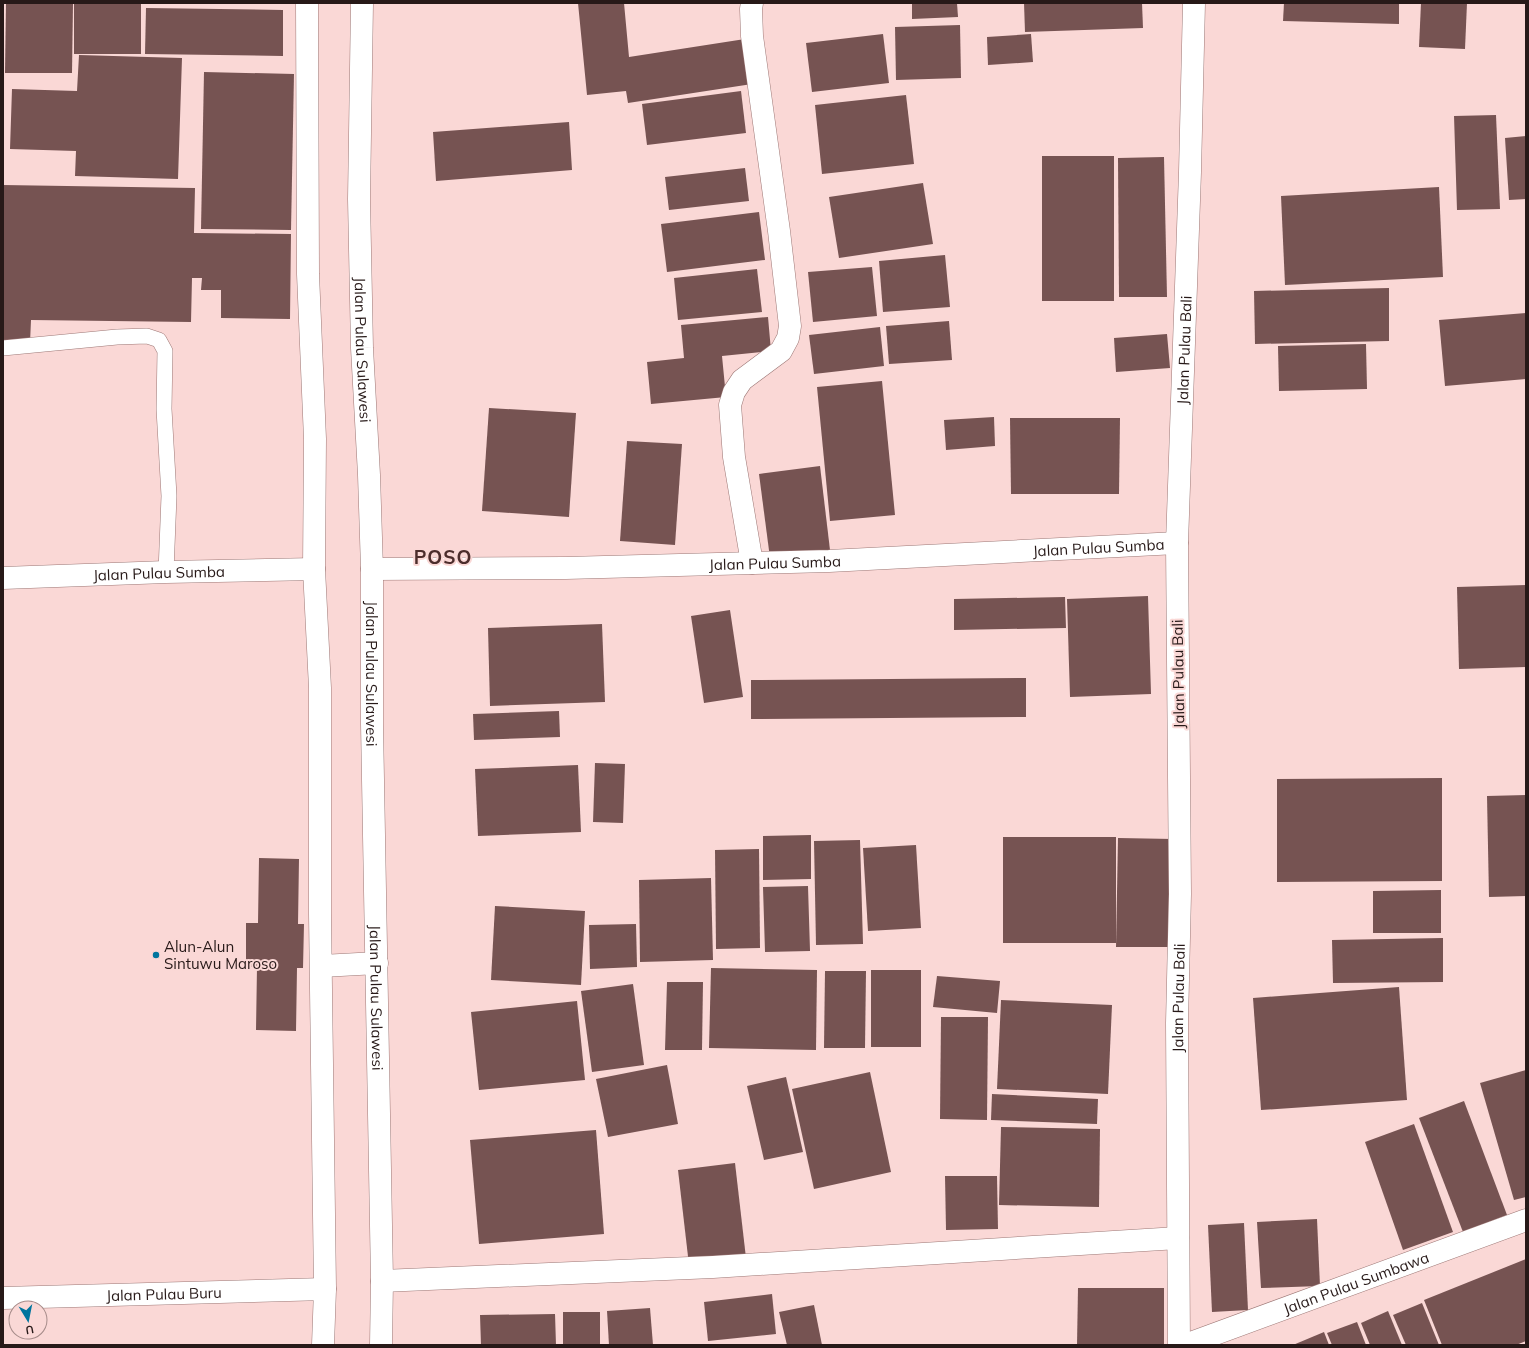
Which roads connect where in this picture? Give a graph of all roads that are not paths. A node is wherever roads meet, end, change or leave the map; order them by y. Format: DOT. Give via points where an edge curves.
graph roads {
  1 [pos="307,3"];
  2 [pos="362,3"];
  3 [pos="752,3"];
  4 [pos="1194,3"];
  5 [pos="3,348"];
  6 [pos="1176,543"];
  7 [pos="752,563"];
  8 [pos="314,569"];
  9 [pos="372,569"];
  10 [pos="166,572"];
  11 [pos="3,578"];
  12 [pos="377,963"];
  13 [pos="322,966"];
  14 [pos="1526,1220"];
  15 [pos="1178,1238"];
  16 [pos="382,1281"];
  17 [pos="325,1289"];
  18 [pos="3,1298"];
  19 [pos="324,1345"];
  20 [pos="381,1345"];
  21 [pos="1179,1345"];
  22 [pos="1185,1345"];
  1 -- 8 [label="street" via="308,274 315,439"];
  2 -- 9 [label="street, Jalan Pulau Sulawesi" via="359,207 362,348"];
  3 -- 7 [label="street" via="752,36 790,326 788,338 781,352 742,380 730,404 734,458"];
  4 -- 6 [label="street, Jalan Pulau Bali"];
  5 -- 10 [label="lane" via="116,337 147,336 159,340 165,351 164,409 169,496"];
  6 -- 7 [label="street, Jalan Pulau Sumba"];
  6 -- 15 [label="street, Jalan Pulau Bali" via="1180,894 1177,1023"];
  7 -- 9 [label="street, Jalan Pulau Sumba" via="574,568"];
  8 -- 10 [label="street, Jalan Pulau Sumba"];
  8 -- 13 [label="street" via="320,688"];
  9 -- 12 [label="street, Jalan Pulau Sulawesi"];
  10 -- 11 [label="street, Jalan Pulau Sumba"];
  12 -- 13 [label="street"];
  12 -- 16 [label="street, Jalan Pulau Sulawesi"];
  13 -- 17 [label="street"];
  14 -- 22 [label="street, Jalan Pulau Sumbawa"];
  15 -- 16 [label="street" via="721,1266"];
  15 -- 21 [label="street, Jalan Pulau Bali"];
  16 -- 20 [label="street, Jalan Pulau Sulawesi"];
  17 -- 18 [label="street, Jalan Pulau Buru"];
  17 -- 19 [label="street"];
}
